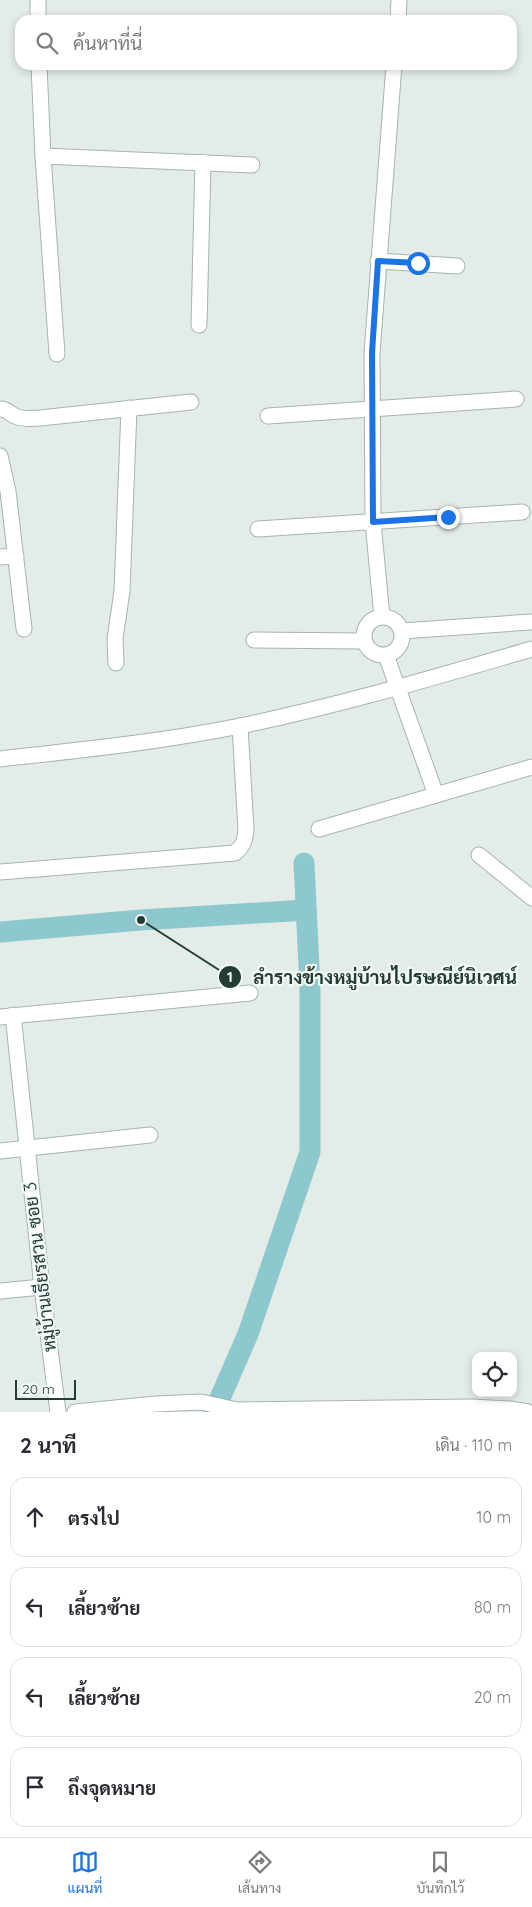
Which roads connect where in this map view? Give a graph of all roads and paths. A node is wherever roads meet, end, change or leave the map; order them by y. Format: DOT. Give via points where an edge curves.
graph roads {
  1 [pos="38,0"];
  2 [pos="399,0"];
  3 [pos="38,15"];
  4 [pos="398,15"];
  5 [pos="39,70"];
  6 [pos="394,70"];
  7 [pos="43,156"];
  8 [pos="203,162"];
  9 [pos="252,165"];
  10 [pos="378,261"];
  11 [pos="457,266"];
  12 [pos="199,325"];
  13 [pos="57,354"];
  14 [pos="516,399"];
  15 [pos="191,402"];
  16 [pos="129,408"];
  17 [pos="372,408"];
  18 [pos="0,409"];
  19 [pos="268,416"];
  20 [pos="0,456"];
  21 [pos="522,512"];
  22 [pos="373,522"];
  23 [pos="258,529"];
  24 [pos="16,556"];
  25 [pos="0,558"];
  26 [pos="382,617"];
  27 [pos="530,622"];
  28 [pos="24,629"];
  29 [pos="402,631"];
  30 [pos="254,640"];
  31 [pos="364,641"];
  32 [pos="532,649"];
  33 [pos="386,655"];
  34 [pos="116,663"];
  35 [pos="397,688"];
  36 [pos="240,726"];
  37 [pos="0,758"];
  38 [pos="532,768"];
  39 [pos="436,794"];
  40 [pos="319,829"];
  41 [pos="479,855"];
  42 [pos="0,872"];
  43 [pos="532,898"];
  44 [pos="250,993"];
  45 [pos="6,1016"];
  46 [pos="150,1134"];
  47 [pos="27,1148"];
  48 [pos="0,1151"];
  49 [pos="42,1286"];
  50 [pos="0,1291"];
  51 [pos="58,1412"];
  52 [pos="75,1412"];
  53 [pos="528,1412"];
  1 -- 3 [label="street"];
  2 -- 4 [label="street"];
  5 -- 7 [label="street"];
  6 -- 10 [label="street"];
  7 -- 8 [label="street"];
  7 -- 13 [label="street"];
  8 -- 9 [label="street"];
  8 -- 12 [label="street"];
  10 -- 11 [label="street"];
  10 -- 17 [label="street"];
  14 -- 17 [label="street"];
  15 -- 16 [label="street"];
  16 -- 18 [label="street" via="28,418"];
  16 -- 34 [label="street"];
  17 -- 19 [label="street"];
  17 -- 22 [label="street"];
  20 -- 24 [label="street"];
  21 -- 22 [label="street"];
  22 -- 23 [label="street"];
  22 -- 26 [label="street"];
  24 -- 25 [label="street"];
  24 -- 28 [label="street"];
  26 -- 29 [label="street" via="391,618"];
  26 -- 31 [label="street" via="368,624"];
  27 -- 29 [label="street"];
  29 -- 33 [label="street" via="399,647"];
  30 -- 31 [label="street"];
  31 -- 33 [label="street" via="372,652"];
  32 -- 35 [label="street"];
  33 -- 35 [label="street"];
  35 -- 36 [label="street"];
  35 -- 39 [label="street"];
  36 -- 37 [label="street" via="155,741"];
  36 -- 42 [label="street" via="246,830 245,842 235,853"];
  38 -- 39 [label="street"];
  39 -- 40 [label="street"];
  41 -- 43 [label="street"];
  44 -- 45 [label="street"];
  45 -- 47 [label="street, หมู่บ้านเธียรสวน ซอย 3"];
  46 -- 47 [label="street"];
  47 -- 48 [label="street"];
  47 -- 49 [label="street, หมู่บ้านเธียรสวน ซอย 3"];
  49 -- 50 [label="street"];
  49 -- 51 [label="street, หมู่บ้านเธียรสวน ซอย 3"];
  52 -- 53 [label="street" via="156,1404 208,1403 237,1410 471,1407"];
}
